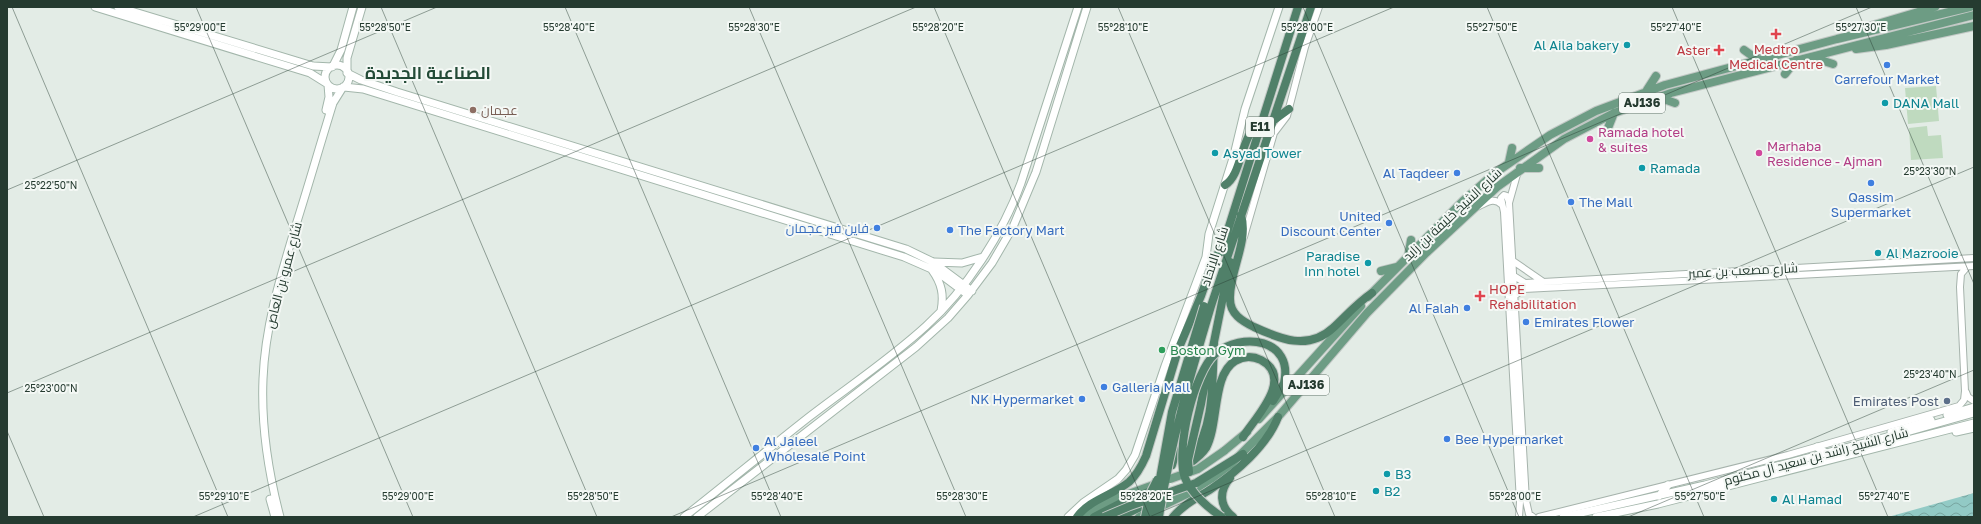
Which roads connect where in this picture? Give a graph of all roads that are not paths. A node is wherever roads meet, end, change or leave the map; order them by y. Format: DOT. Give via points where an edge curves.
graph roads {
  1 [pos="95,7"];
  2 [pos="118,7"];
  3 [pos="353,7"];
  4 [pos="362,7"];
  5 [pos="1078,7"];
  6 [pos="1087,7"];
  7 [pos="1279,7"];
  8 [pos="1298,7"];
  9 [pos="1311,7"];
  10 [pos="1319,7"];
  11 [pos="1932,7"];
  12 [pos="1970,7"];
  13 [pos="1974,15"];
  14 [pos="1974,26"];
  15 [pos="1957,29"];
  16 [pos="1950,36"];
  17 [pos="1837,39"];
  18 [pos="1744,50"];
  19 [pos="1837,50"];
  20 [pos="1810,57"];
  21 [pos="1758,60"];
  22 [pos="1796,60"];
  23 [pos="1833,64"];
  24 [pos="332,67"];
  25 [pos="347,72"];
  26 [pos="1785,74"];
  27 [pos="1656,76"];
  28 [pos="327,84"];
  29 [pos="343,87"];
  30 [pos="1647,90"];
  31 [pos="1658,97"];
  32 [pos="1676,103"];
  33 [pos="1289,109"];
  34 [pos="1614,113"];
  35 [pos="1262,120"];
  36 [pos="1274,120"];
  37 [pos="1608,128"];
  38 [pos="531,141"];
  39 [pos="564,143"];
  40 [pos="1512,148"];
  41 [pos="1509,162"];
  42 [pos="1539,168"];
  43 [pos="1519,169"];
  44 [pos="664,182"];
  45 [pos="702,185"];
  46 [pos="1225,185"];
  47 [pos="1509,203"];
  48 [pos="1502,205"];
  49 [pos="1472,209"];
  50 [pos="1241,214"];
  51 [pos="1411,240"];
  52 [pos="1231,241"];
  53 [pos="1240,244"];
  54 [pos="1223,247"];
  55 [pos="983,257"];
  56 [pos="1408,258"];
  57 [pos="1974,258"];
  58 [pos="1513,261"];
  59 [pos="932,265"];
  60 [pos="1974,266"];
  61 [pos="1398,267"];
  62 [pos="1967,267"];
  63 [pos="1951,268"];
  64 [pos="1381,271"];
  65 [pos="1514,276"];
  66 [pos="1542,281"];
  67 [pos="961,286"];
  68 [pos="1525,286"];
  69 [pos="1960,287"];
  70 [pos="970,293"];
  71 [pos="1372,293"];
  72 [pos="1514,296"];
  73 [pos="1207,306"];
  74 [pos="941,312"];
  75 [pos="1214,343"];
  76 [pos="1966,391"];
  77 [pos="1974,401"];
  78 [pos="1974,407"];
  79 [pos="1974,413"];
  80 [pos="1189,414"];
  81 [pos="1261,417"];
  82 [pos="1278,417"];
  83 [pos="1974,423"];
  84 [pos="1891,426"];
  85 [pos="1974,428"];
  86 [pos="1884,434"];
  87 [pos="786,435"];
  88 [pos="1907,436"];
  89 [pos="1243,437"];
  90 [pos="1868,442"];
  91 [pos="1817,447"];
  92 [pos="1826,453"];
  93 [pos="1242,454"];
  94 [pos="1186,466"];
  95 [pos="1238,470"];
  96 [pos="755,472"];
  97 [pos="1165,477"];
  98 [pos="1668,485"];
  99 [pos="1195,492"];
  100 [pos="1659,496"];
  101 [pos="1568,509"];
  102 [pos="1528,510"];
  103 [pos="1519,514"];
  104 [pos="1575,514"];
  105 [pos="275,517"];
  106 [pos="280,517"];
  107 [pos="684,517"];
  108 [pos="697,517"];
  109 [pos="1068,517"];
  110 [pos="1076,517"];
  111 [pos="1082,517"];
  112 [pos="1094,517"];
  113 [pos="1104,517"];
  114 [pos="1120,517"];
  115 [pos="1139,517"];
  116 [pos="1145,517"];
  117 [pos="1153,517"];
  118 [pos="1159,517"];
  119 [pos="1174,517"];
  120 [pos="1222,517"];
  121 [pos="1233,517"];
  122 [pos="1533,517"];
  123 [pos="1539,517"];
  124 [pos="1563,517"];
  125 [pos="1596,517"];
  1 -- 28 [label="main road" via="310,73"];
  2 -- 24 [label="main road" via="313,66"];
  3 -- 24 [label="main road" via="341,50"];
  4 -- 25 [label="main road" via="347,58"];
  5 -- 55 [label="main road" via="1017,195"];
  6 -- 70 [label="main road" via="1030,189 1007,240"];
  7 -- 46 [label="main road" via="1245,108"];
  8 -- 35 [label="highway, شارع الإتحاد / E11"];
  9 -- 36 [label="highway, شارع الإتحاد / E11"];
  10 -- 33 [label="street" via="1305,47"];
  11 -- 17 [label="main road"];
  12 -- 17 [label="main road, شارع الشيخ خليفة بن زايد / AJ136"];
  13 -- 19 [label="main road, شارع الشيخ خليفة بن زايد / AJ136"];
  14 -- 15 [label="main road"];
  15 -- 16 [label="main road"];
  15 -- 19 [label="main road" via="1874,47"];
  17 -- 21 [label="main road, شارع الشيخ خليفة بن زايد / AJ136"];
  18 -- 21 [label="main road"];
  19 -- 20 [label="main road, شارع الشيخ خليفة بن زايد / AJ136"];
  20 -- 22 [label="main road, شارع الشيخ خليفة بن زايد / AJ136"];
  20 -- 23 [label="main road"];
  21 -- 30 [label="main road, شارع الشيخ خليفة بن زايد / AJ136"];
  22 -- 26 [label="main road"];
  22 -- 31 [label="main road, شارع الشيخ خليفة بن زايد / AJ136"];
  24 -- 25 [label="main road" via="341,66"];
  24 -- 28 [label="main road" via="326,74"];
  25 -- 29 [label="main road" via="347,82"];
  25 -- 39 [label="main road" via="366,82"];
  27 -- 30 [label="main road"];
  28 -- 29 [label="main road" via="335,89"];
  28 -- 105 [label="main road, شارع عمرو بن العاص" via="328,102 274,286 264,336 260,378 260,422 265,468"];
  29 -- 38 [label="main road" via="363,89"];
  29 -- 106 [label="main road, شارع عمرو بن العاص" via="333,103 277,288 268,330 263,379 263,422 268,470"];
  30 -- 41 [label="main road, شارع الشيخ خليفة بن زايد / AJ136" via="1581,118"];
  31 -- 32 [label="main road"];
  31 -- 34 [label="main road, شارع الشيخ خليفة بن زايد / AJ136"];
  33 -- 36 [label="highway"];
  33 -- 53 [label="street" via="1284,121 1274,133 1248,226"];
  34 -- 37 [label="main road"];
  34 -- 43 [label="main road, شارع الشيخ خليفة بن زايد / AJ136" via="1564,139"];
  35 -- 46 [label="highway" via="1250,133 1233,176"];
  35 -- 54 [label="highway, شارع الإتحاد / E11"];
  36 -- 50 [label="highway, شارع الإتحاد / E11"];
  38 -- 39 [label="main road" via="556,147"];
  38 -- 44 [label="main road"];
  39 -- 45 [label="main road"];
  40 -- 41 [label="main road"];
  41 -- 56 [label="main road, شارع الشيخ خليفة بن زايد / AJ136" via="1463,201"];
  42 -- 43 [label="main road"];
  43 -- 47 [label="street"];
  43 -- 49 [label="main road, شارع الشيخ خليفة بن زايد / AJ136"];
  44 -- 45 [label="main road" via="671,180 695,187"];
  44 -- 59 [label="main road"];
  45 -- 59 [label="main road" via="906,249"];
  46 -- 109 [label="main road" via="1209,234 1206,257 1132,460 1118,479"];
  47 -- 48 [label="street" via="1508,197 1504,195 1501,198"];
  47 -- 58 [label="street"];
  48 -- 49 [label="street" via="1492,200"];
  48 -- 103 [label="street"];
  49 -- 82 [label="main road, شارع الشيخ خليفة بن زايد / AJ136" via="1367,313"];
  50 -- 52 [label="highway, شارع الإتحاد / E11"];
  50 -- 53 [label="highway" via="1243,228"];
  51 -- 56 [label="main road"];
  52 -- 73 [label="highway, شارع الإتحاد / E11"];
  52 -- 75 [label="highway" via="1233,252"];
  53 -- 71 [label="highway" via="1230,294 1233,310 1242,321 1280,339 1302,341 1323,335"];
  54 -- 73 [label="highway, شارع الإتحاد / E11"];
  54 -- 110 [label="highway" via="1214,259 1178,350 1143,462 1128,482"];
  55 -- 59 [label="main road" via="962,263"];
  55 -- 67 [label="main road"];
  56 -- 61 [label="main road, شارع الشيخ خليفة بن زايد / AJ136"];
  57 -- 66 [label="street, شارع مصعب بن عمير"];
  58 -- 65 [label="street"];
  58 -- 66 [label="street"];
  59 -- 67 [label="main road"];
  59 -- 74 [label="main road" via="942,287"];
  60 -- 62 [label="street, شارع مصعب بن عمير"];
  61 -- 64 [label="main road"];
  61 -- 71 [label="main road, شارع الشيخ خليفة بن زايد / AJ136"];
  62 -- 63 [label="street, شارع مصعب بن عمير"];
  62 -- 69 [label="street" via="1961,274"];
  63 -- 68 [label="street, شارع مصعب بن عمير"];
  63 -- 69 [label="street" via="1957,274"];
  65 -- 68 [label="street"];
  65 -- 72 [label="street"];
  66 -- 68 [label="street, شارع مصعب بن عمير"];
  67 -- 70 [label="main road"];
  67 -- 74 [label="main road"];
  68 -- 72 [label="street, شارع مصعب بن عمير"];
  69 -- 76 [label="street"];
  70 -- 96 [label="main road" via="922,342"];
  71 -- 81 [label="main road, شارع الشيخ خليفة بن زايد / AJ136"];
  72 -- 102 [label="street"];
  73 -- 97 [label="highway, شارع الإتحاد / E11, bridge"];
  74 -- 87 [label="main road" via="903,346"];
  75 -- 94 [label="highway" via="1207,426 1198,448"];
  75 -- 99 [label="highway, bridge" via="1188,460 1189,474"];
  76 -- 77 [label="street" via="1968,397"];
  76 -- 84 [label="street" via="1959,406"];
  78 -- 86 [label="main road"];
  79 -- 88 [label="main road, شارع الشيخ راشد بن سعيد آل مكتوم"];
  80 -- 81 [label="highway, bridge" via="1197,382 1204,367 1218,352 1232,344 1256,341 1275,350 1284,364 1284,382"];
  80 -- 97 [label="highway, bridge" via="1171,468"];
  80 -- 99 [label="highway, bridge" via="1182,457 1185,479"];
  81 -- 89 [label="main road, شارع الشيخ خليفة بن زايد / AJ136"];
  82 -- 93 [label="main road, شارع الشيخ خليفة بن زايد / AJ136"];
  82 -- 95 [label="highway" via="1272,430"];
  83 -- 88 [label="main road, شارع الشيخ راشد بن سعيد آل مكتوم"];
  84 -- 86 [label="main road"];
  84 -- 91 [label="street"];
  85 -- 88 [label="main road" via="1926,438"];
  86 -- 90 [label="main road"];
  87 -- 96 [label="main road" via="786,443 762,462"];
  87 -- 107 [label="main road"];
  88 -- 90 [label="main road, شارع الشيخ راشد بن سعيد آل مكتوم"];
  88 -- 125 [label="main road, شارع الشيخ راشد بن سعيد آل مكتوم" via="1672,501"];
  89 -- 94 [label="highway" via="1274,388 1274,376 1269,366 1251,357 1235,361 1226,369 1209,441 1202,453"];
  89 -- 97 [label="main road, شارع الشيخ خليفة بن زايد / AJ136, bridge" via="1198,468"];
  90 -- 92 [label="main road, شارع الشيخ راشد بن سعيد آل مكتوم"];
  91 -- 92 [label="main road"];
  91 -- 98 [label="street"];
  92 -- 100 [label="main road, شارع الشيخ راشد بن سعيد آل مكتوم"];
  93 -- 113 [label="highway, bridge" via="1196,483"];
  93 -- 115 [label="main road, شارع الشيخ خليفة بن زايد / AJ136" via="1211,480"];
  94 -- 114 [label="highway" via="1150,503"];
  95 -- 119 [label="highway" via="1187,503"];
  95 -- 121 [label="highway" via="1226,484 1222,494 1224,506"];
  96 -- 108 [label="main road"];
  97 -- 111 [label="main road, AJ136" via="1100,505"];
  97 -- 112 [label="highway" via="1152,491"];
  97 -- 116 [label="highway, bridge" via="1150,494"];
  97 -- 117 [label="highway, شارع الإتحاد / E11, bridge"];
  97 -- 118 [label="highway, شارع الإتحاد / E11, bridge"];
  98 -- 100 [label="main road"];
  98 -- 101 [label="street"];
  99 -- 120 [label="highway, bridge"];
  100 -- 104 [label="main road, شارع الشيخ راشد بن سعيد آل مكتوم"];
  101 -- 104 [label="main road"];
  101 -- 123 [label="street"];
  102 -- 103 [label="street" via="1524,516"];
  102 -- 122 [label="street"];
  104 -- 124 [label="main road, شارع الشيخ راشد بن سعيد آل مكتوم"];
}
